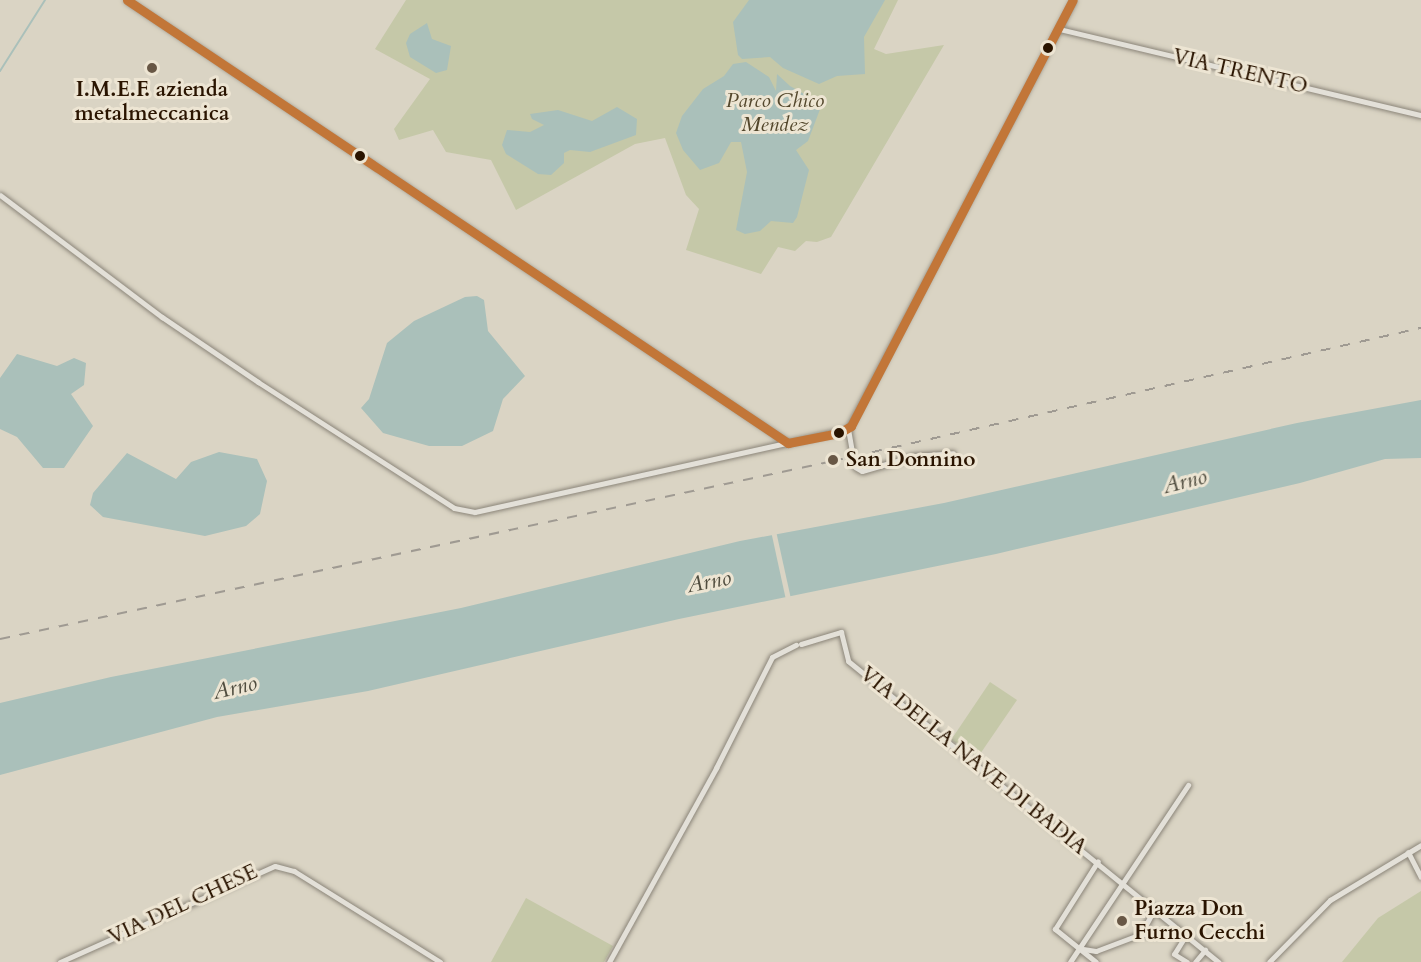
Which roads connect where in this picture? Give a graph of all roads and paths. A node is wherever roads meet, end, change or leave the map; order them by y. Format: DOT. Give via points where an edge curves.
graph roads {
  1 [pos="127,0"];
  2 [pos="1073,0"];
  3 [pos="1059,29"];
  4 [pos="1421,115"];
  5 [pos="0,195"];
  6 [pos="848,429"];
  7 [pos="788,443"];
  8 [pos="852,451"];
  9 [pos="953,453"];
  10 [pos="855,467"];
  11 [pos="1188,785"];
  12 [pos="1421,845"];
  13 [pos="1408,852"];
  14 [pos="1098,861"];
  15 [pos="1421,877"];
  16 [pos="1121,880"];
  17 [pos="1155,908"];
  18 [pos="1141,934"];
  19 [pos="1186,935"];
  20 [pos="1082,948"];
  21 [pos="1205,950"];
  22 [pos="430,959"];
  23 [pos="60,962"];
  24 [pos="440,962"];
  25 [pos="609,962"];
  26 [pos="1070,962"];
  27 [pos="1096,962"];
  28 [pos="1187,962"];
  29 [pos="1195,962"];
  30 [pos="1219,962"];
  31 [pos="1269,962"];
  1 -- 7 [label="street"];
  2 -- 3 [label="street"];
  3 -- 4 [label="street, VIA TRENTO"];
  3 -- 6 [label="street"];
  5 -- 7 [label="street" via="171,324 463,513"];
  6 -- 7 [label="street"];
  6 -- 8 [label="street"];
  9 -- 10 [label="street" via="914,456 862,471"];
  11 -- 16 [label="street"];
  12 -- 13 [label="street"];
  13 -- 15 [label="street"];
  13 -- 31 [label="street" via="1330,900"];
  14 -- 16 [label="street"];
  14 -- 20 [label="street" via="1055,929"];
  14 -- 25 [label="street, VIA DELLA NAVE DI BADIA" via="848,661 841,632 798,644 772,657"];
  16 -- 17 [label="street"];
  16 -- 20 [label="street"];
  17 -- 18 [label="street"];
  17 -- 19 [label="street"];
  18 -- 19 [label="street"];
  18 -- 20 [label="street" via="1096,951"];
  19 -- 21 [label="street"];
  19 -- 28 [label="street" via="1174,954"];
  20 -- 26 [label="street"];
  20 -- 27 [label="street"];
  21 -- 29 [label="street"];
  21 -- 30 [label="street"];
  22 -- 23 [label="street, VIA DEL CHESE" via="294,871 275,866"];
  22 -- 24 [label="street, VIA DEL CHESE"];
}
